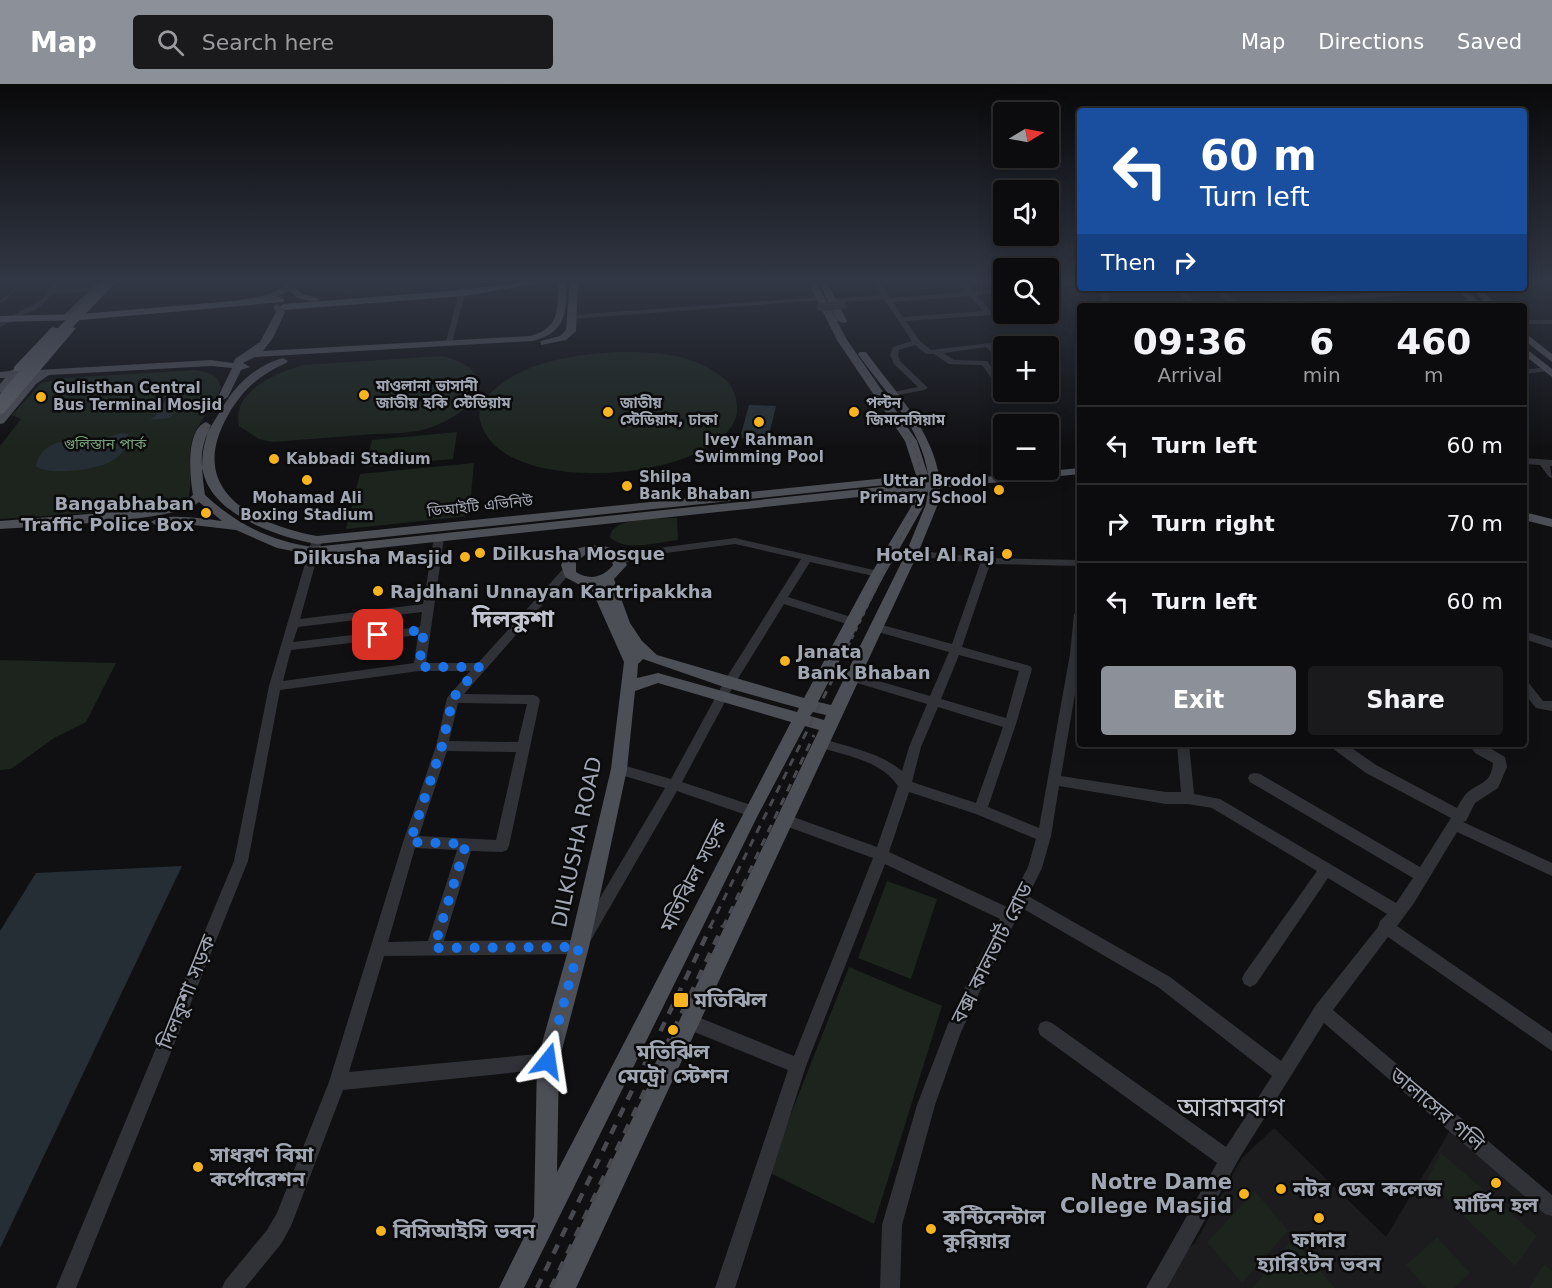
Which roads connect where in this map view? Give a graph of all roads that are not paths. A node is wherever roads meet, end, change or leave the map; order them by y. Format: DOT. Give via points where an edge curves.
graph roads {
  1 [pos="54,336"];
  2 [pos="54,336"];
  3 [pos="56,336"];
  4 [pos="59,336"];
  5 [pos="267,336"];
  6 [pos="272,336"];
  7 [pos="450,336"];
  8 [pos="540,336"];
  9 [pos="563,336"];
  10 [pos="840,336"];
  11 [pos="852,336"];
  12 [pos="912,336"];
  13 [pos="1527,338"];
  14 [pos="916,342"];
  15 [pos="448,343"];
  16 [pos="993,350"];
  17 [pos="935,351"];
  18 [pos="1527,353"];
  19 [pos="253,354"];
  20 [pos="279,357"];
  21 [pos="1552,359"];
  22 [pos="201,364"];
  23 [pos="237,366"];
  24 [pos="0,370"];
  25 [pos="34,370"];
  26 [pos="1549,371"];
  27 [pos="16,372"];
  28 [pos="51,372"];
  29 [pos="1527,372"];
  30 [pos="0,375"];
  31 [pos="993,375"];
  32 [pos="233,380"];
  33 [pos="0,390"];
  34 [pos="891,395"];
  35 [pos="0,397"];
  36 [pos="0,402"];
  37 [pos="0,411"];
  38 [pos="0,421"];
  39 [pos="1527,461"];
  40 [pos="1077,462"];
  41 [pos="1548,462"];
  42 [pos="1059,464"];
  43 [pos="1077,471"];
  44 [pos="993,472"];
  45 [pos="1552,475"];
  46 [pos="929,482"];
  47 [pos="199,496"];
  48 [pos="1527,508"];
  49 [pos="1552,514"];
  50 [pos="1527,517"];
  51 [pos="584,518"];
  52 [pos="555,521"];
  53 [pos="1552,523"];
  54 [pos="0,525"];
  55 [pos="240,529"];
  56 [pos="0,530"];
  57 [pos="297,537"];
  58 [pos="439,538"];
  59 [pos="315,545"];
  60 [pos="285,546"];
  61 [pos="589,550"];
  62 [pos="912,553"];
  63 [pos="807,558"];
  64 [pos="620,561"];
  65 [pos="986,561"];
  66 [pos="1077,563"];
  67 [pos="568,570"];
  68 [pos="878,574"];
  69 [pos="601,580"];
  70 [pos="781,599"];
  71 [pos="429,607"];
  72 [pos="853,622"];
  73 [pos="292,624"];
  74 [pos="875,627"];
  75 [pos="424,630"];
  76 [pos="1527,636"];
  77 [pos="1077,644"];
  78 [pos="1552,644"];
  79 [pos="285,646"];
  80 [pos="956,649"];
  81 [pos="637,658"];
  82 [pos="419,667"];
  83 [pos="479,667"];
  84 [pos="851,677"];
  85 [pos="729,683"];
  86 [pos="275,686"];
  87 [pos="628,688"];
  88 [pos="1527,689"];
  89 [pos="453,698"];
  90 [pos="721,698"];
  91 [pos="935,700"];
  92 [pos="1552,706"];
  93 [pos="804,712"];
  94 [pos="1010,724"];
  95 [pos="828,727"];
  96 [pos="442,746"];
  97 [pos="524,747"];
  98 [pos="1183,747"];
  99 [pos="1340,747"];
  100 [pos="1478,747"];
  101 [pos="619,770"];
  102 [pos="1255,778"];
  103 [pos="1055,780"];
  104 [pos="674,785"];
  105 [pos="905,785"];
  106 [pos="1188,798"];
  107 [pos="980,810"];
  108 [pos="752,811"];
  109 [pos="785,820"];
  110 [pos="1458,821"];
  111 [pos="1044,836"];
  112 [pos="410,842"];
  113 [pos="466,844"];
  114 [pos="880,855"];
  115 [pos="1326,870"];
  116 [pos="1552,870"];
  117 [pos="1422,876"];
  118 [pos="1019,899"];
  119 [pos="1397,912"];
  120 [pos="1009,916"];
  121 [pos="1385,926"];
  122 [pos="579,947"];
  123 [pos="434,948"];
  124 [pos="378,949"];
  125 [pos="1251,979"];
  126 [pos="1322,1011"];
  127 [pos="688,1021"];
  128 [pos="1046,1029"];
  129 [pos="1552,1043"];
  130 [pos="548,1061"];
  131 [pos="798,1066"];
  132 [pos="1282,1073"];
  133 [pos="338,1082"];
  134 [pos="1229,1160"];
  135 [pos="1552,1207"];
  136 [pos="545,1221"];
  137 [pos="66,1288"];
  138 [pos="232,1288"];
  139 [pos="511,1288"];
  140 [pos="563,1288"];
  141 [pos="725,1288"];
  142 [pos="890,1288"];
  143 [pos="1156,1288"];
  1 -- 35 [label="highway, bridge"];
  2 -- 27 [label="highway"];
  3 -- 36 [label="highway, bridge"];
  4 -- 25 [label="highway"];
  5 -- 19 [label="main road"];
  6 -- 20 [label="main road" via="268,346"];
  7 -- 15 [label="street"];
  8 -- 15 [label="main road"];
  9 -- 20 [label="main road" via="544,343"];
  10 -- 46 [label="main road" via="911,441"];
  11 -- 34 [label="main road"];
  12 -- 14 [label="street"];
  13 -- 21 [label="main road"];
  14 -- 17 [label="street" via="929,352"];
  14 -- 34 [label="street" via="896,349 894,355 924,388"];
  15 -- 20 [label="main road"];
  16 -- 17 [label="street" via="988,345"];
  17 -- 31 [label="street" via="952,362 984,363"];
  18 -- 26 [label="main road"];
  19 -- 20 [label="main road"];
  19 -- 23 [label="main road" via="240,359"];
  19 -- 25 [label="main road"];
  20 -- 23 [label="main road" via="253,367"];
  20 -- 57 [label="main road, ডিআইটি এভিনিউ" via="243,385 216,427 207,463 210,477 227,502 240,512"];
  22 -- 23 [label="main road"];
  22 -- 28 [label="main road"];
  22 -- 32 [label="main road" via="218,369"];
  23 -- 32 [label="main road"];
  24 -- 27 [label="main road"];
  25 -- 27 [label="main road"];
  25 -- 28 [label="main road"];
  25 -- 37 [label="highway"];
  26 -- 29 [label="street"];
  27 -- 30 [label="main road"];
  27 -- 33 [label="main road"];
  28 -- 38 [label="main road" via="32,382"];
  32 -- 47 [label="main road" via="195,451"];
  34 -- 46 [label="main road" via="920,436"];
  39 -- 41 [label="street"];
  40 -- 42 [label="main road"];
  41 -- 45 [label="street"];
  43 -- 46 [label="main road"];
  44 -- 46 [label="main road"];
  46 -- 51 [label="main road, ডিআইটি এভিনিউ"];
  46 -- 62 [label="main road" via="932,504"];
  46 -- 68 [label="main road, মতিঝিল সড়ক"];
  47 -- 54 [label="main road" via="189,505 166,512"];
  47 -- 55 [label="main road, ডিআইটি এভিনিউ"];
  48 -- 49 [label="main road"];
  50 -- 53 [label="main road"];
  51 -- 52 [label="main road, ডিআইটি এভিনিউ"];
  51 -- 61 [label="main road"];
  52 -- 58 [label="main road, ডিআইটি এভিনিউ"];
  52 -- 59 [label="main road, ডিআইটি এভিনিউ"];
  55 -- 56 [label="main road" via="193,520"];
  55 -- 60 [label="main road, ডিআইটি এভিনিউ"];
  57 -- 59 [label="main road, ডিআইটি এভিনিউ"];
  57 -- 60 [label="main road"];
  58 -- 59 [label="main road, ডিআইটি এভিনিউ"];
  58 -- 71 [label="street"];
  59 -- 60 [label="main road, ডিআইটি এভিনিউ"];
  59 -- 73 [label="street, দিলকুশা সড়ক"];
  61 -- 64 [label="main road" via="612,552"];
  61 -- 67 [label="main road" via="570,560"];
  62 -- 65 [label="street"];
  62 -- 74 [label="main road"];
  63 -- 64 [label="street" via="735,541"];
  63 -- 68 [label="street"];
  63 -- 70 [label="street"];
  64 -- 69 [label="main road" via="617,570"];
  65 -- 66 [label="street"];
  65 -- 80 [label="street"];
  67 -- 69 [label="main road" via="575,578"];
  67 -- 83 [label="street"];
  68 -- 72 [label="main road, মতিঝিল সড়ক"];
  69 -- 81 [label="main road"];
  70 -- 72 [label="street"];
  70 -- 85 [label="street"];
  71 -- 73 [label="street"];
  71 -- 75 [label="street"];
  72 -- 93 [label="main road, মতিঝিল সড়ক"];
  73 -- 79 [label="street, দিলকুশা সড়ক"];
  74 -- 80 [label="street"];
  74 -- 84 [label="main road"];
  75 -- 79 [label="street"];
  75 -- 82 [label="street"];
  76 -- 78 [label="street"];
  77 -- 103 [label="street, বক্স কালভার্ট রোড"];
  79 -- 86 [label="street, দিলকুশা সড়ক"];
  80 -- 91 [label="street"];
  80 -- 94 [label="street" via="1026,669"];
  81 -- 85 [label="main road"];
  81 -- 87 [label="main road, DILKUSHA ROAD"];
  82 -- 83 [label="street"];
  82 -- 86 [label="street"];
  83 -- 89 [label="street"];
  84 -- 91 [label="street"];
  84 -- 95 [label="main road"];
  85 -- 90 [label="street"];
  85 -- 93 [label="main road"];
  86 -- 137 [label="street, দিলকুশা সড়ক" via="241,861"];
  87 -- 90 [label="main road" via="658,678"];
  87 -- 101 [label="main road, DILKUSHA ROAD"];
  88 -- 92 [label="street" via="1540,705"];
  89 -- 96 [label="street"];
  89 -- 97 [label="street" via="534,700"];
  90 -- 93 [label="main road"];
  90 -- 104 [label="street"];
  91 -- 94 [label="street"];
  91 -- 105 [label="street" via="915,747"];
  93 -- 95 [label="main road"];
  93 -- 108 [label="main road, মতিঝিল সড়ক"];
  94 -- 107 [label="street"];
  95 -- 105 [label="street" via="890,766"];
  95 -- 109 [label="main road"];
  96 -- 97 [label="street"];
  96 -- 112 [label="street"];
  97 -- 113 [label="street" via="502,846"];
  98 -- 106 [label="street"];
  99 -- 110 [label="street"];
  100 -- 110 [label="street" via="1500,760 1500,767 1493,784 1470,799"];
  101 -- 104 [label="street"];
  101 -- 122 [label="main road, DILKUSHA ROAD"];
  102 -- 117 [label="street"];
  103 -- 106 [label="street"];
  103 -- 111 [label="street, বক্স কালভার্ট রোড"];
  104 -- 108 [label="street"];
  104 -- 122 [label="street"];
  105 -- 107 [label="street"];
  105 -- 114 [label="street"];
  106 -- 115 [label="street" via="1215,803"];
  107 -- 111 [label="street"];
  108 -- 136 [label="main road, মতিঝিল সড়ক"];
  109 -- 114 [label="street"];
  109 -- 127 [label="main road"];
  110 -- 116 [label="street"];
  110 -- 117 [label="street"];
  111 -- 118 [label="street, বক্স কালভার্ট রোড" via="1035,868"];
  112 -- 113 [label="street"];
  112 -- 124 [label="street"];
  113 -- 123 [label="street"];
  114 -- 120 [label="street"];
  114 -- 131 [label="street"];
  115 -- 119 [label="street"];
  115 -- 125 [label="street"];
  117 -- 119 [label="street"];
  118 -- 120 [label="street, বক্স কালভার্ট রোড"];
  118 -- 132 [label="street" via="1164,982"];
  119 -- 121 [label="street"];
  120 -- 142 [label="street, বক্স কালভার্ট রোড" via="954,1030 926,1105 892,1225"];
  121 -- 126 [label="street"];
  121 -- 129 [label="street"];
  122 -- 123 [label="street"];
  122 -- 130 [label="main road, DILKUSHA ROAD"];
  123 -- 124 [label="street"];
  124 -- 133 [label="street"];
  126 -- 132 [label="street"];
  126 -- 135 [label="street, ডালাসের গলি"];
  127 -- 131 [label="street"];
  127 -- 140 [label="main road"];
  128 -- 134 [label="street"];
  130 -- 133 [label="street"];
  130 -- 136 [label="main road, DILKUSHA ROAD"];
  131 -- 141 [label="street"];
  132 -- 134 [label="street"];
  133 -- 138 [label="street" via="284,1220"];
  134 -- 143 [label="street"];
  136 -- 139 [label="main road, মতিঝিল সড়ক"];
}
